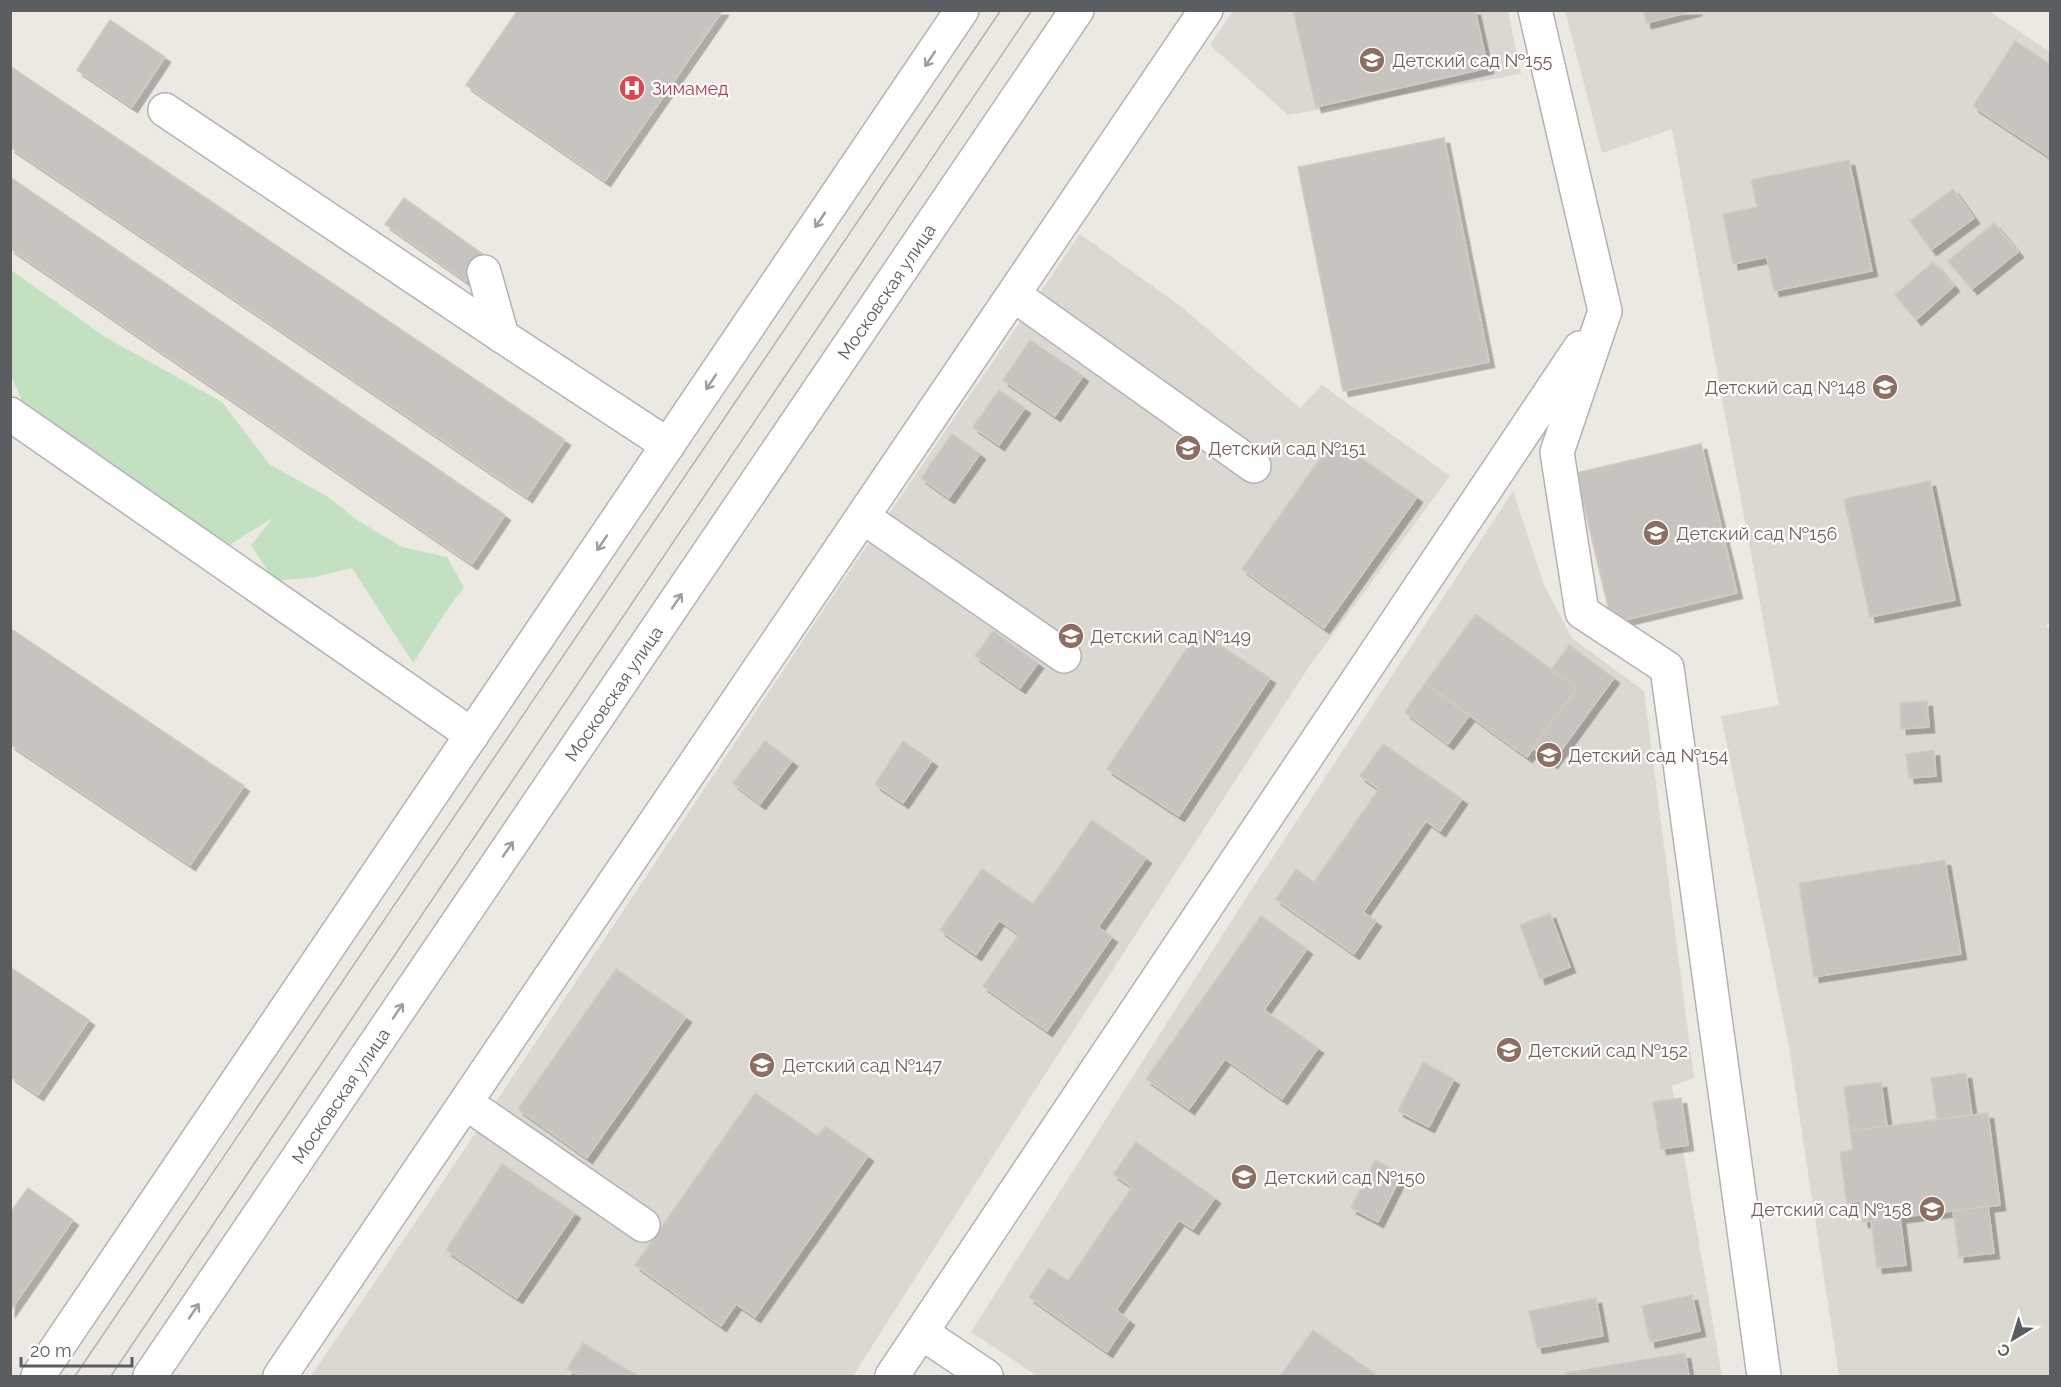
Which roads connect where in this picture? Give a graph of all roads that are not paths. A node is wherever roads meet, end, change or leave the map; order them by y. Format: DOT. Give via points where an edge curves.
graph roads {
  1 [pos="962,10"];
  2 [pos="1077,10"];
  3 [pos="1206,10"];
  4 [pos="1535,10"];
  5 [pos="165,110"];
  6 [pos="484,272"];
  7 [pos="1014,295"];
  8 [pos="1605,311"];
  9 [pos="502,336"];
  10 [pos="10,414"];
  11 [pos="668,445"];
  12 [pos="1254,466"];
  13 [pos="863,517"];
  14 [pos="1064,656"];
  15 [pos="472,735"];
  16 [pos="465,1103"];
  17 [pos="643,1225"];
  18 [pos="922,1333"];
  19 [pos="38,1377"];
  20 [pos="150,1377"];
  21 [pos="280,1377"];
  22 [pos="892,1377"];
  23 [pos="986,1377"];
  24 [pos="1764,1377"];
  1 -- 11 [label="street, one-way"];
  20 -- 2 [label="street, Московская улица, one-way"];
  3 -- 7 [label="street"];
  4 -- 8 [label="street"];
  5 -- 9 [label="street"];
  6 -- 9 [label="street"];
  7 -- 12 [label="street"];
  7 -- 13 [label="street"];
  8 -- 18 [label="street"];
  8 -- 24 [label="street" via="1557,452 1582,612 1667,668"];
  9 -- 11 [label="street"];
  10 -- 15 [label="street"];
  11 -- 15 [label="street, one-way"];
  13 -- 14 [label="street"];
  13 -- 16 [label="street"];
  15 -- 19 [label="street"];
  16 -- 17 [label="street"];
  16 -- 21 [label="street"];
  18 -- 22 [label="street"];
  18 -- 23 [label="street"];
}
